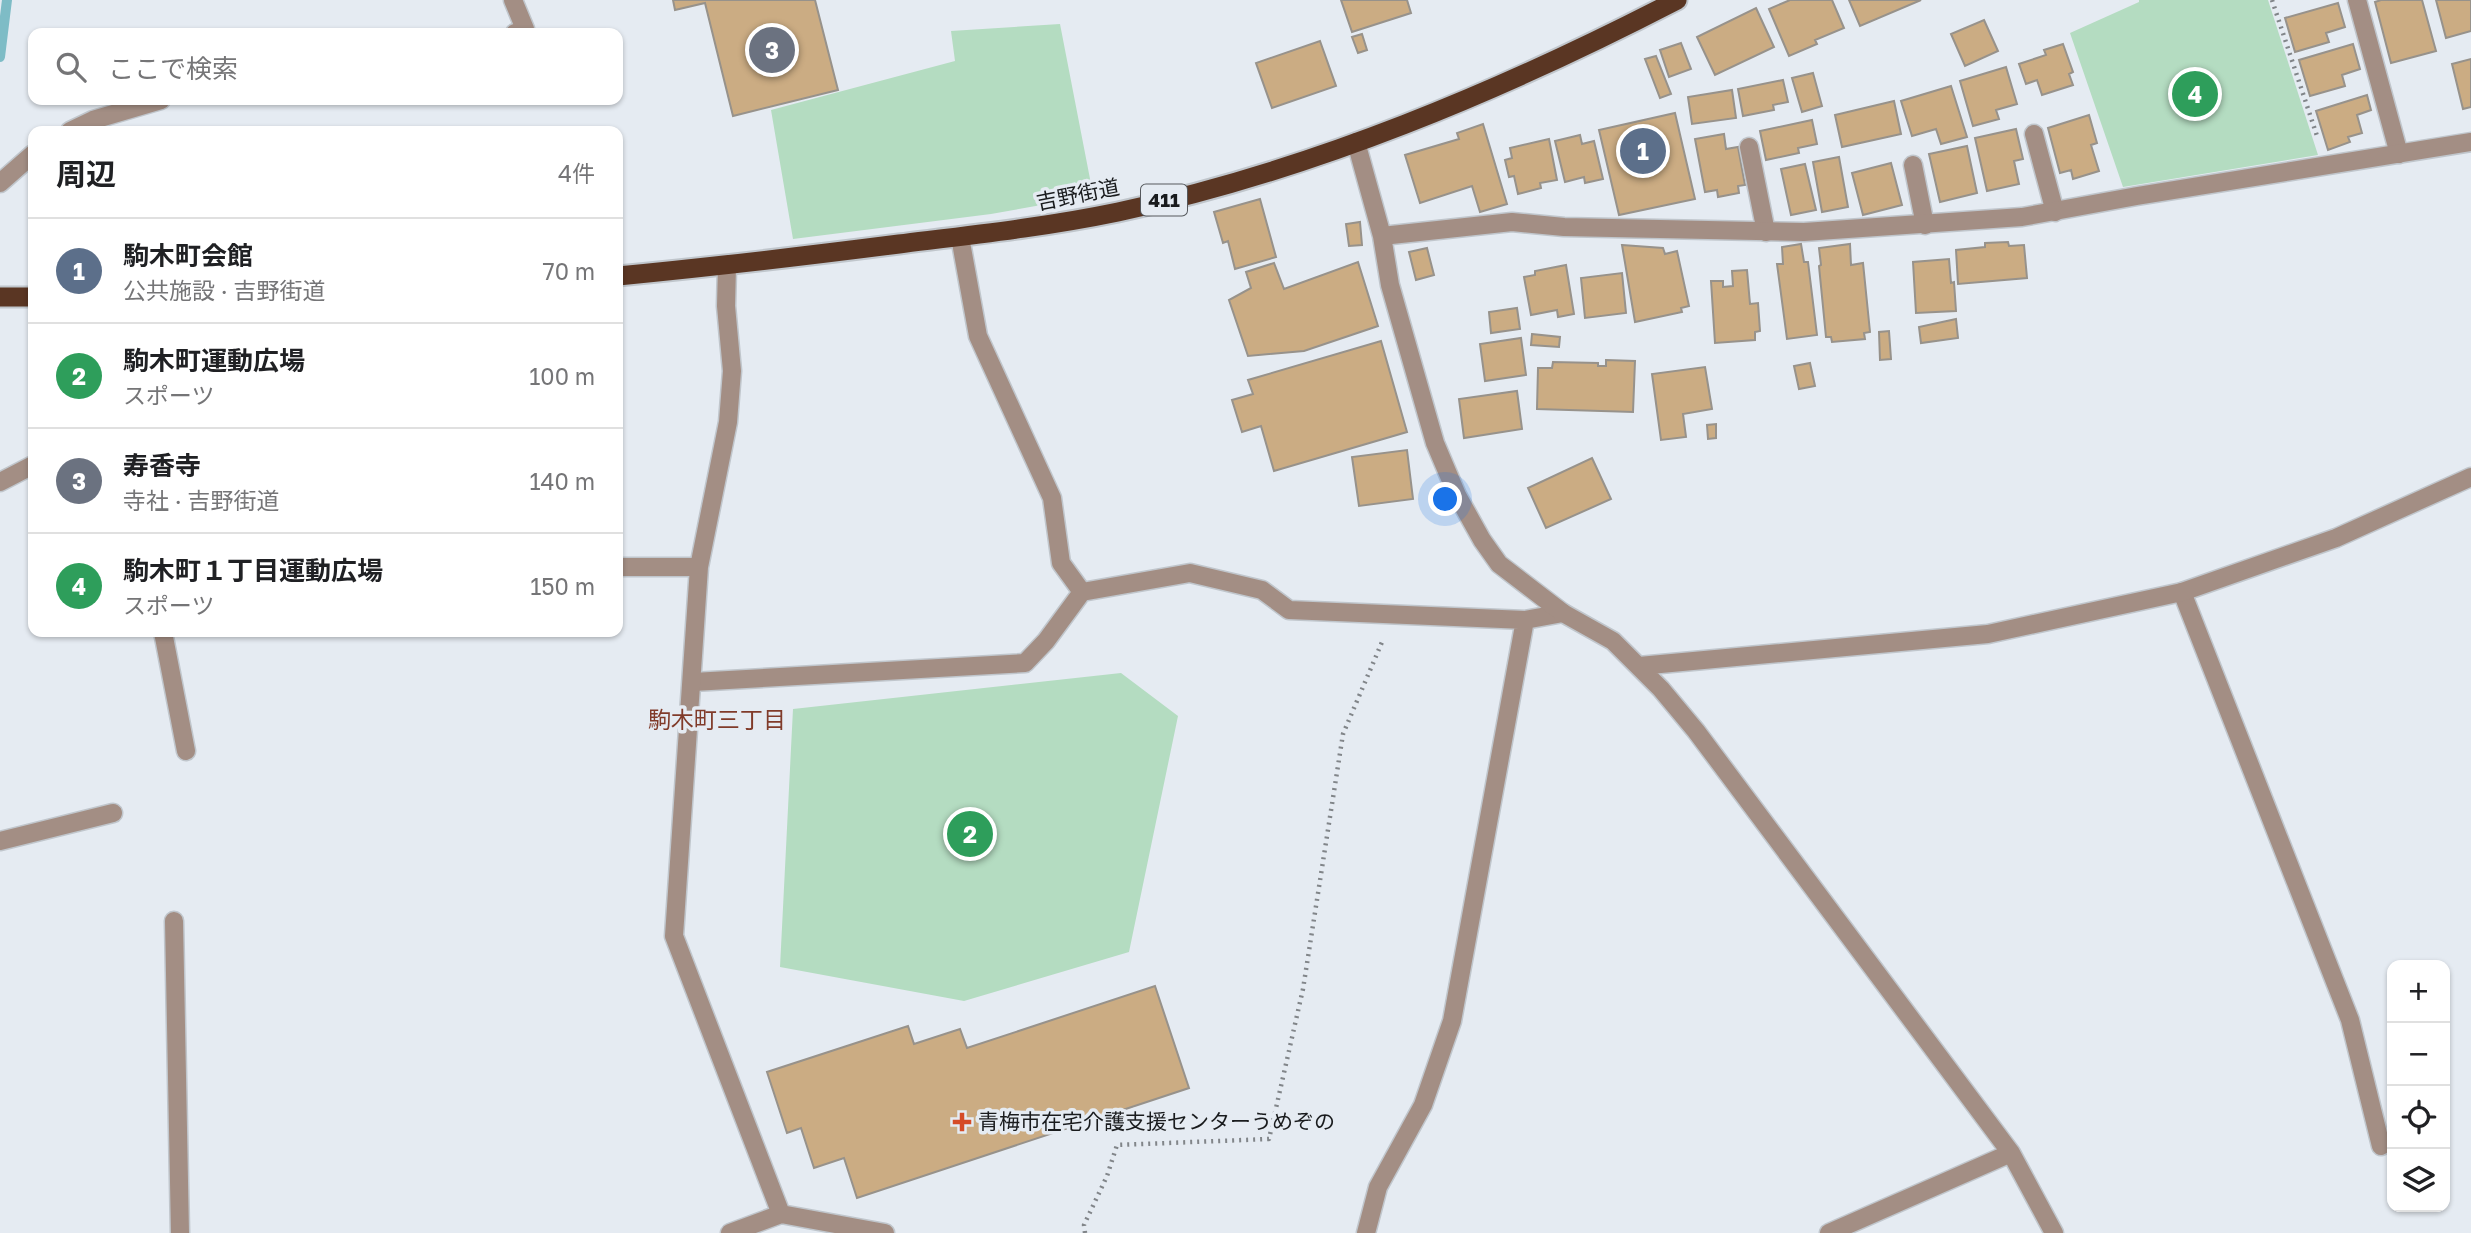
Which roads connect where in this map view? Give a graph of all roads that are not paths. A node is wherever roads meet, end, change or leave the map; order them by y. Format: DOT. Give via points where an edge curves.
graph roads {
  1 [pos="513,0"];
  2 [pos="1677,0"];
  3 [pos="2357,0"];
  4 [pos="526,28"];
  5 [pos="144,105"];
  6 [pos="80,126"];
  7 [pos="2034,134"];
  8 [pos="1356,142"];
  9 [pos="2471,142"];
  10 [pos="1749,146"];
  11 [pos="2399,154"];
  12 [pos="28,158"];
  13 [pos="1913,165"];
  14 [pos="0,183"];
  15 [pos="2055,212"];
  16 [pos="1925,225"];
  17 [pos="1766,232"];
  18 [pos="1382,236"];
  19 [pos="960,237"];
  20 [pos="727,266"];
  21 [pos="623,275"];
  22 [pos="0,297"];
  23 [pos="28,297"];
  24 [pos="28,468"];
  25 [pos="2471,477"];
  26 [pos="0,482"];
  27 [pos="623,567"];
  28 [pos="699,567"];
  29 [pos="1083,592"];
  30 [pos="2182,592"];
  31 [pos="1563,613"];
  32 [pos="1525,620"];
  33 [pos="164,637"];
  34 [pos="1639,666"];
  35 [pos="693,682"];
  36 [pos="186,751"];
  37 [pos="113,813"];
  38 [pos="0,841"];
  39 [pos="174,921"];
  40 [pos="2381,1146"];
  41 [pos="2011,1153"];
  42 [pos="781,1214"];
  43 [pos="180,1233"];
  44 [pos="730,1233"];
  45 [pos="885,1233"];
  46 [pos="1366,1233"];
  47 [pos="1829,1233"];
  48 [pos="2054,1233"];
  1 -- 4 [label="street"];
  2 -- 8 [label="highway, 吉野街道 / 411" via="1583,49"];
  3 -- 11 [label="street"];
  5 -- 6 [label="street"];
  7 -- 15 [label="street"];
  8 -- 18 [label="street"];
  8 -- 19 [label="highway, 吉野街道 / 411" via="1119,212"];
  9 -- 11 [label="street"];
  10 -- 17 [label="street"];
  11 -- 15 [label="street"];
  12 -- 14 [label="street"];
  13 -- 16 [label="street"];
  15 -- 16 [label="street"];
  16 -- 17 [label="street"];
  17 -- 18 [label="street" via="1564,228 1512,222"];
  18 -- 31 [label="street" via="1390,285 1434,443 1457,495 1499,564"];
  19 -- 20 [label="highway, 吉野街道 / 411"];
  19 -- 29 [label="street" via="978,337 1052,498 1061,564"];
  20 -- 21 [label="highway, 吉野街道 / 411"];
  20 -- 28 [label="street" via="732,371 728,422"];
  22 -- 23 [label="highway"];
  24 -- 26 [label="street"];
  25 -- 30 [label="street" via="2336,538"];
  27 -- 28 [label="street"];
  28 -- 35 [label="street"];
  29 -- 32 [label="street" via="1190,573 1262,590 1289,610"];
  29 -- 35 [label="street" via="1026,663"];
  30 -- 34 [label="street" via="1988,634"];
  30 -- 40 [label="street" via="2350,1020"];
  31 -- 32 [label="street"];
  31 -- 34 [label="street" via="1613,641"];
  32 -- 46 [label="street" via="1452,1021 1423,1105 1378,1186"];
  33 -- 36 [label="street"];
  34 -- 41 [label="street" via="1696,731"];
  35 -- 42 [label="street" via="674,936"];
  37 -- 38 [label="street"];
  39 -- 43 [label="street"];
  41 -- 47 [label="street"];
  41 -- 48 [label="street"];
  42 -- 44 [label="street"];
  42 -- 45 [label="street"];
}
